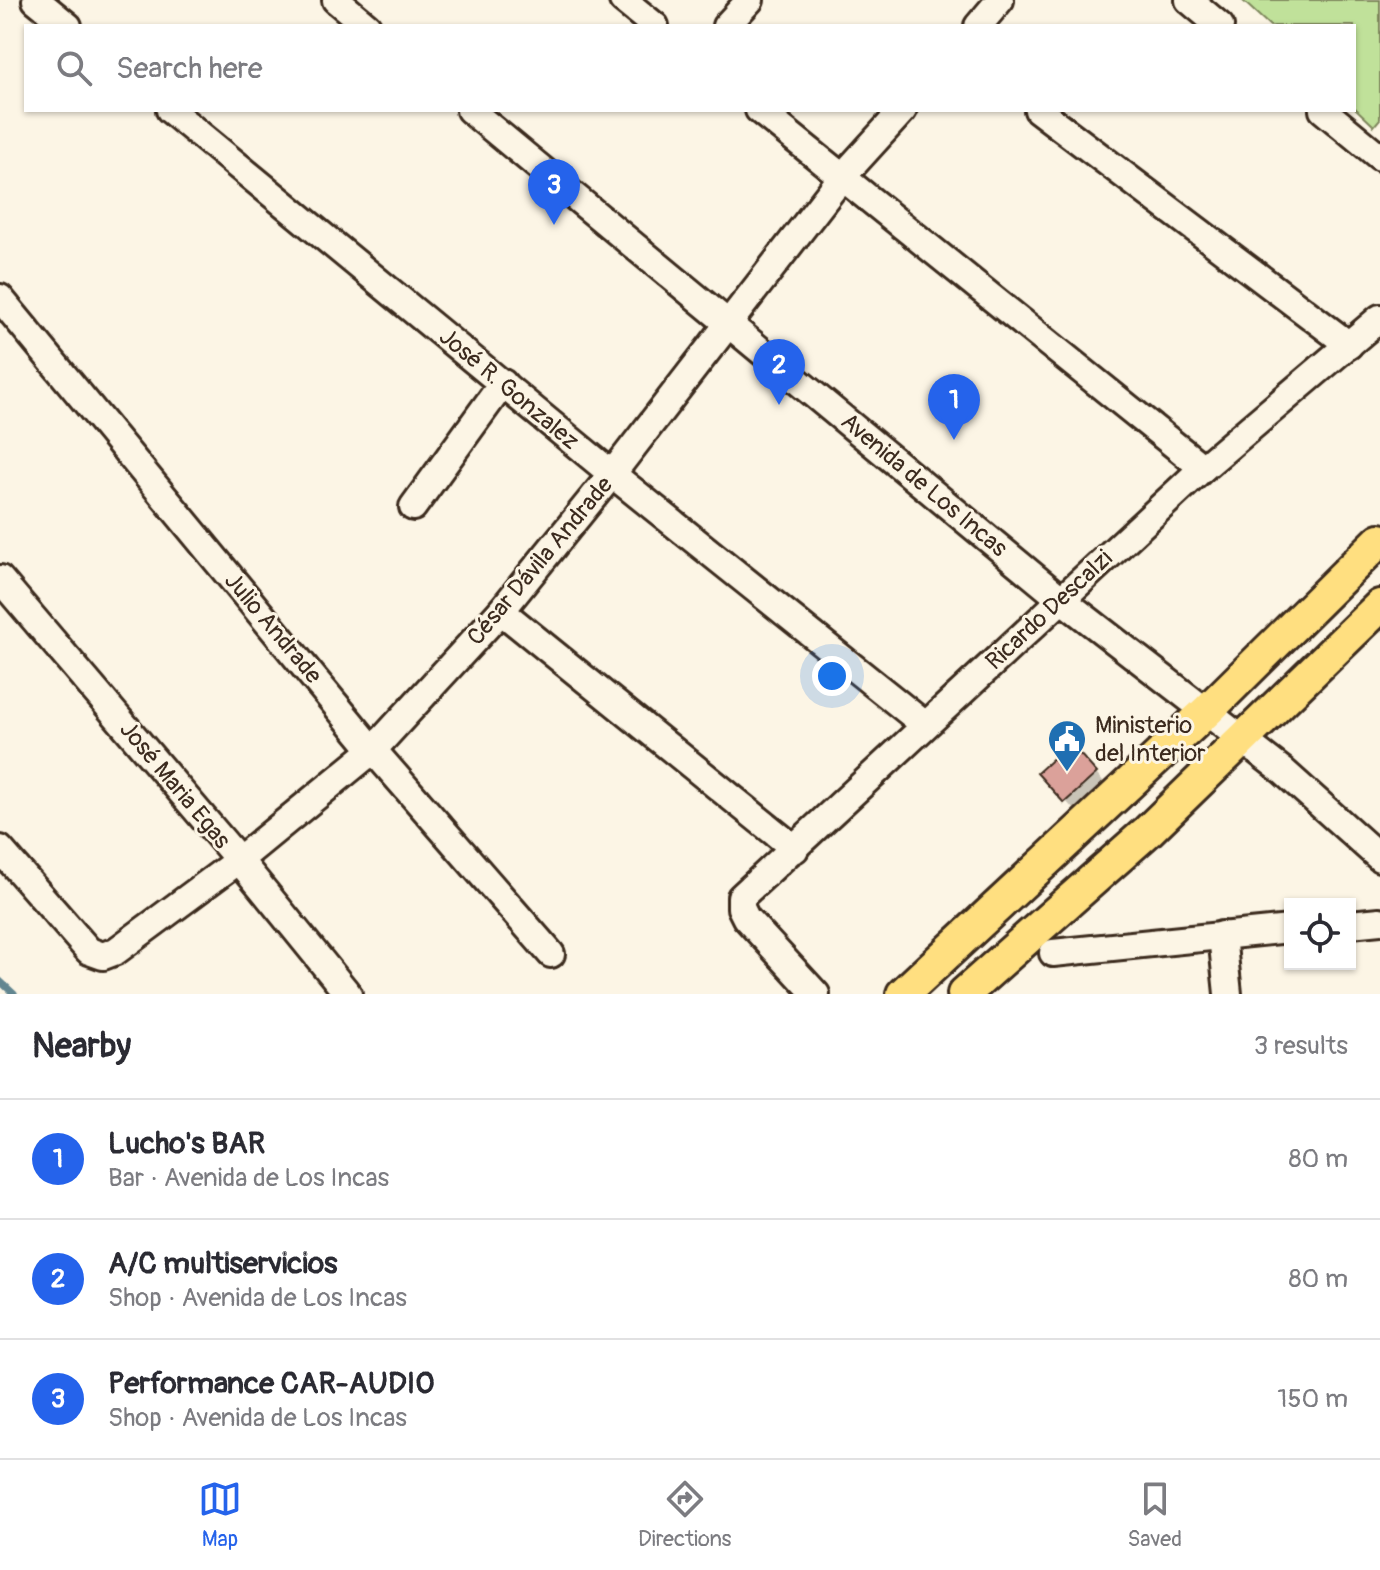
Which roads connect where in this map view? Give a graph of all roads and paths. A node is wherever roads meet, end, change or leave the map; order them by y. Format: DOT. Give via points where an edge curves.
graph roads {
  1 [pos="36,0"];
  2 [pos="336,0"];
  3 [pos="623,0"];
  4 [pos="750,0"];
  5 [pos="1000,0"];
  6 [pos="1189,0"];
  7 [pos="66,24"];
  8 [pos="365,24"];
  9 [pos="653,24"];
  10 [pos="728,24"];
  11 [pos="980,24"];
  12 [pos="1218,24"];
  13 [pos="172,112"];
  14 [pos="472,112"];
  15 [pos="761,112"];
  16 [pos="901,112"];
  17 [pos="1041,112"];
  18 [pos="1325,112"];
  19 [pos="1380,157"];
  20 [pos="842,177"];
  21 [pos="0,298"];
  22 [pos="729,323"];
  23 [pos="1368,335"];
  24 [pos="503,383"];
  25 [pos="1203,468"];
  26 [pos="612,474"];
  27 [pos="413,507"];
  28 [pos="1380,540"];
  29 [pos="0,579"];
  30 [pos="1061,599"];
  31 [pos="1380,606"];
  32 [pos="501,611"];
  33 [pos="1208,710"];
  34 [pos="925,725"];
  35 [pos="1243,740"];
  36 [pos="373,750"];
  37 [pos="0,849"];
  38 [pos="795,849"];
  39 [pos="1380,858"];
  40 [pos="239,860"];
  41 [pos="1380,921"];
  42 [pos="1356,923"];
  43 [pos="1284,930"];
  44 [pos="1222,935"];
  45 [pos="1053,953"];
  46 [pos="551,954"];
  47 [pos="348,994"];
  48 [pos="816,994"];
  49 [pos="903,994"];
  50 [pos="964,994"];
  51 [pos="1228,994"];
  1 -- 7 [label="street"];
  2 -- 8 [label="street"];
  3 -- 9 [label="street"];
  4 -- 10 [label="street"];
  5 -- 11 [label="street"];
  6 -- 12 [label="street"];
  13 -- 24 [label="street, José R. Gonzalez"];
  14 -- 22 [label="street, Avenida de Los Incas"];
  15 -- 20 [label="street"];
  16 -- 20 [label="street, César Dávila Andrade"];
  17 -- 23 [label="street"];
  18 -- 19 [label="street"];
  20 -- 22 [label="street, César Dávila Andrade"];
  20 -- 25 [label="street"];
  21 -- 36 [label="street, Julio Andrade"];
  22 -- 26 [label="street, César Dávila Andrade"];
  22 -- 30 [label="street, Avenida de Los Incas"];
  23 -- 25 [label="street, Ricardo Descalzi"];
  24 -- 26 [label="street, José R. Gonzalez"];
  24 -- 27 [label="street"];
  25 -- 30 [label="street, Ricardo Descalzi"];
  26 -- 32 [label="street, César Dávila Andrade"];
  26 -- 34 [label="street, José R. Gonzalez"];
  28 -- 33 [label="main road"];
  29 -- 40 [label="street, José Maria Egas"];
  30 -- 33 [label="street, Avenida de Los Incas"];
  30 -- 34 [label="street, Ricardo Descalzi"];
  31 -- 35 [label="main road"];
  32 -- 36 [label="street, César Dávila Andrade"];
  32 -- 38 [label="street"];
  33 -- 35 [label="street, Avenida de Los Incas"];
  33 -- 49 [label="main road"];
  34 -- 38 [label="street, Ricardo Descalzi"];
  35 -- 39 [label="street, Avenida de Los Incas"];
  35 -- 50 [label="main road"];
  36 -- 40 [label="street, César Dávila Andrade"];
  36 -- 46 [label="street, Julio Andrade"];
  37 -- 40 [label="street, César Dávila Andrade" via="89,951 103,956"];
  38 -- 48 [label="street, Ricardo Descalzi" via="741,897 741,908"];
  40 -- 47 [label="street, José Maria Egas"];
  41 -- 42 [label="street"];
  43 -- 44 [label="street"];
  44 -- 45 [label="street"];
  44 -- 51 [label="street"];
}
